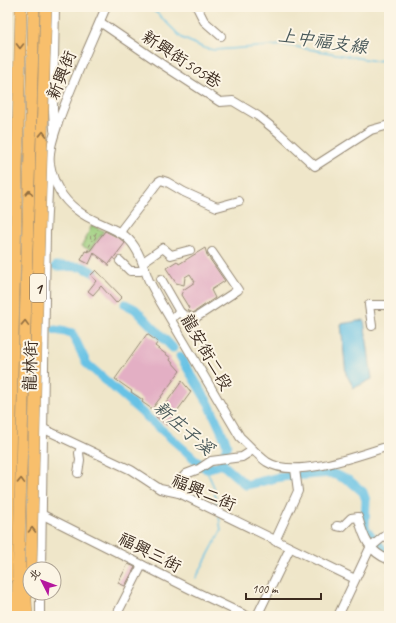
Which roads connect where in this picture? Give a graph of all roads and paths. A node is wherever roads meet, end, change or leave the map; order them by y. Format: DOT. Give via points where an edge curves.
graph roads {
  1 [pos="21,7"];
  2 [pos="34,7"];
  3 [pos="46,7"];
  4 [pos="55,7"];
  5 [pos="197,7"];
  6 [pos="105,9"];
  7 [pos="100,22"];
  8 [pos="221,36"];
  9 [pos="389,125"];
  10 [pos="54,135"];
  11 [pos="48,160"];
  12 [pos="238,201"];
  13 [pos="119,233"];
  14 [pos="92,240"];
  15 [pos="190,250"];
  16 [pos="212,252"];
  17 [pos="120,261"];
  18 [pos="110,266"];
  19 [pos="144,266"];
  20 [pos="161,279"];
  21 [pos="389,305"];
  22 [pos="180,312"];
  23 [pos="171,318"];
  24 [pos="372,326"];
  25 [pos="44,429"];
  26 [pos="389,446"];
  27 [pos="81,447"];
  28 [pos="253,450"];
  29 [pos="296,470"];
  30 [pos="78,473"];
  31 [pos="179,493"];
  32 [pos="41,514"];
  33 [pos="12,523"];
  34 [pos="338,526"];
  35 [pos="389,532"];
  36 [pos="275,541"];
  37 [pos="290,548"];
  38 [pos="370,548"];
  39 [pos="389,560"];
  40 [pos="31,561"];
  41 [pos="41,561"];
  42 [pos="142,565"];
  43 [pos="7,578"];
  44 [pos="355,579"];
  45 [pos="30,601"];
  46 [pos="40,601"];
  47 [pos="244,615"];
  48 [pos="17,616"];
  49 [pos="29,616"];
  50 [pos="40,616"];
  51 [pos="116,616"];
  52 [pos="257,616"];
  53 [pos="338,616"];
  1 -- 33 [label="highway, 1, one-way"];
  33 -- 2 [label="highway, 1, one-way"];
  40 -- 3 [label="highway, 1, one-way, bridge"];
  4 -- 10 [label="street"];
  5 -- 8 [label="street" via="204,21"];
  6 -- 7 [label="street, 新興街"];
  7 -- 9 [label="street, 新興街505巷" via="220,102 233,101 258,116 315,166 371,130"];
  7 -- 10 [label="street, 新興街"];
  10 -- 11 [label="street, 新興街"];
  11 -- 13 [label="street, 龍安街二段" via="55,182 66,200 89,219"];
  11 -- 25 [label="street, 龍林街"];
  12 -- 13 [label="street" via="217,207 161,180"];
  13 -- 19 [label="street, 龍安街二段" via="134,246"];
  14 -- 18 [label="path" via="88,251"];
  15 -- 19 [label="street" via="171,255 163,248"];
  16 -- 22 [label="street" via="238,290 192,320"];
  17 -- 19 [label="street" via="130,271 140,271"];
  19 -- 23 [label="street, 龍安街二段"];
  20 -- 22 [label="street"];
  21 -- 24 [label="street" via="369,305"];
  22 -- 23 [label="street"];
  23 -- 28 [label="street, 龍安街二段" via="240,437"];
  25 -- 27 [label="street, 福興二街"];
  25 -- 32 [label="street, 龍林街"];
  26 -- 29 [label="street, 龍安街二段" via="334,463"];
  27 -- 30 [label="street"];
  27 -- 31 [label="street, 福興二街" via="131,470 160,489"];
  28 -- 29 [label="street, 龍安街二段" via="268,463"];
  28 -- 31 [label="street" via="242,457 221,459 186,474 181,479"];
  29 -- 36 [label="street" via="298,491"];
  31 -- 36 [label="street, 福興二街"];
  32 -- 41 [label="street, 龍林街"];
  32 -- 42 [label="street, 福興三街"];
  33 -- 43 [label="highway, 1"];
  33 -- 48 [label="highway, 1"];
  33 -- 49 [label="highway" via="27,591"];
  34 -- 38 [label="street" via="358,517"];
  35 -- 38 [label="street"];
  36 -- 37 [label="street, 福興二街"];
  37 -- 44 [label="street, 福興二街"];
  37 -- 52 [label="street"];
  38 -- 39 [label="street"];
  38 -- 44 [label="street"];
  42 -- 47 [label="street, 福興三街"];
  42 -- 51 [label="street"];
  44 -- 53 [label="street"];
  45 -- 49 [label="highway"];
  46 -- 50 [label="street"];
}
